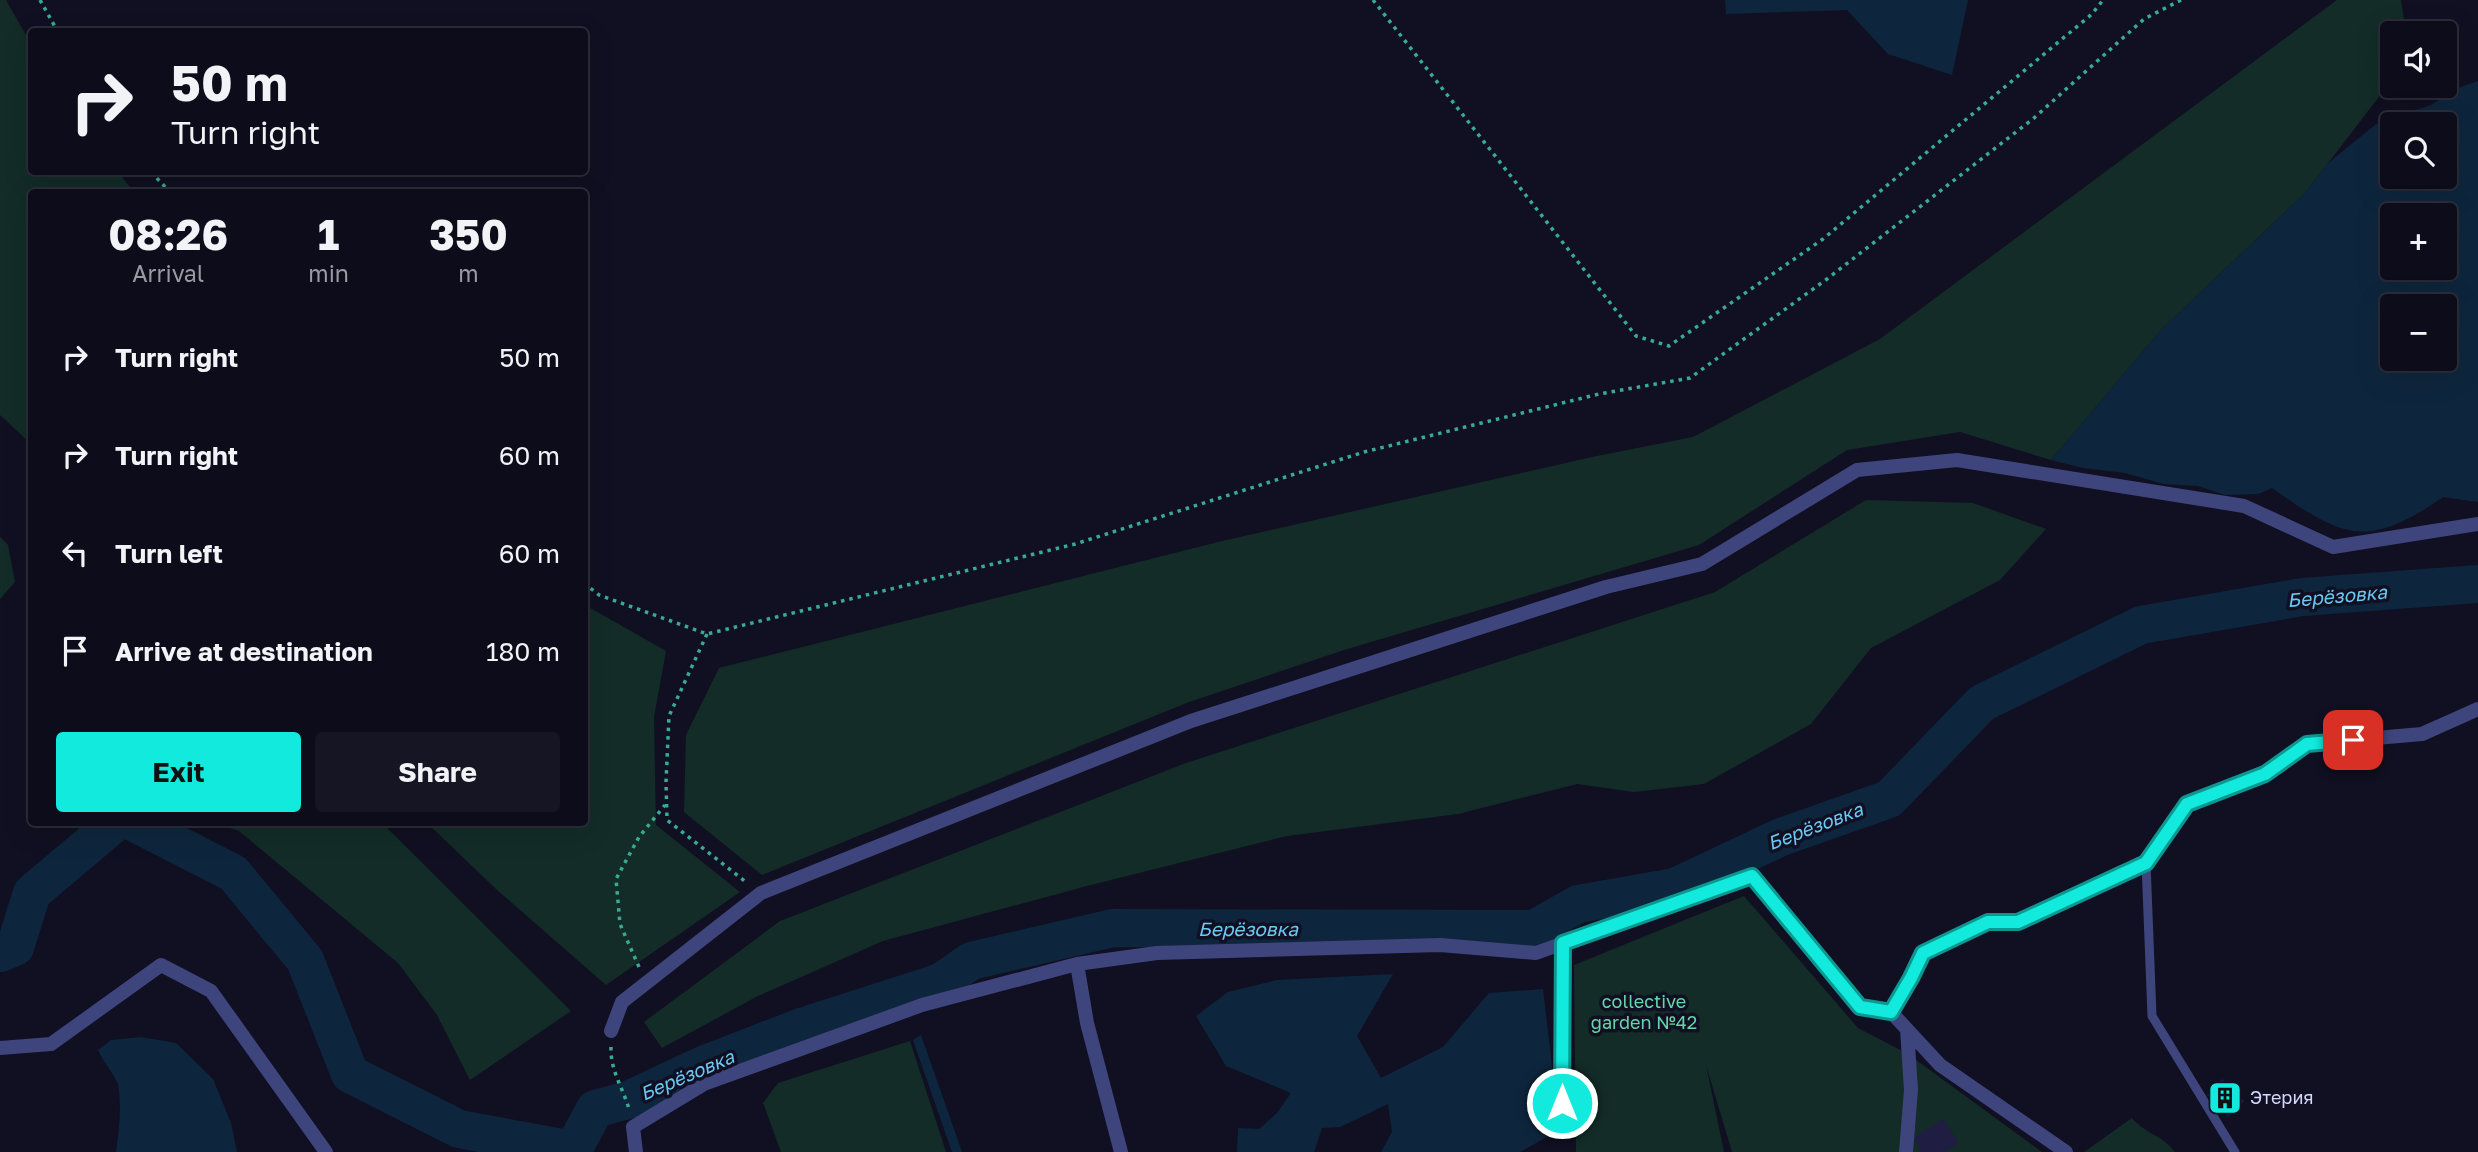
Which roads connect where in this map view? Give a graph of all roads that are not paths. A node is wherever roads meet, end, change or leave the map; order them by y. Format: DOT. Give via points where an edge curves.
graph roads {
  1 [pos="2478,524"];
  2 [pos="2478,709"];
  3 [pos="2146,863"];
  4 [pos="1563,943"];
  5 [pos="1077,964"];
  6 [pos="1891,1012"];
  7 [pos="1907,1029"];
  8 [pos="611,1031"];
  9 [pos="0,1048"];
  10 [pos="1562,1103"];
  11 [pos="326,1152"];
  12 [pos="636,1152"];
  13 [pos="1121,1152"];
  14 [pos="1906,1152"];
  15 [pos="2066,1152"];
  16 [pos="2235,1152"];
  1 -- 8 [label="street" via="2333,547 2244,506 1957,460 1857,470 1702,564 1606,587 1191,721 761,893 622,1002"];
  2 -- 3 [label="street" via="2422,734 2307,744 2265,774 2187,804"];
  3 -- 6 [label="street" via="2018,922 1988,922 1923,953"];
  3 -- 16 [label="lane" via="2152,1016"];
  4 -- 5 [label="street" via="1536,953 1440,945 1157,953"];
  4 -- 6 [label="street" via="1752,876 1860,1007"];
  4 -- 10 [label="street"];
  5 -- 12 [label="street" via="922,1005 704,1084 633,1127"];
  5 -- 13 [label="street" via="1087,1023"];
  6 -- 7 [label="street"];
  7 -- 14 [label="street" via="1912,1090"];
  7 -- 15 [label="street" via="1940,1065"];
  9 -- 11 [label="street" via="51,1044 161,965 211,991"];
}
